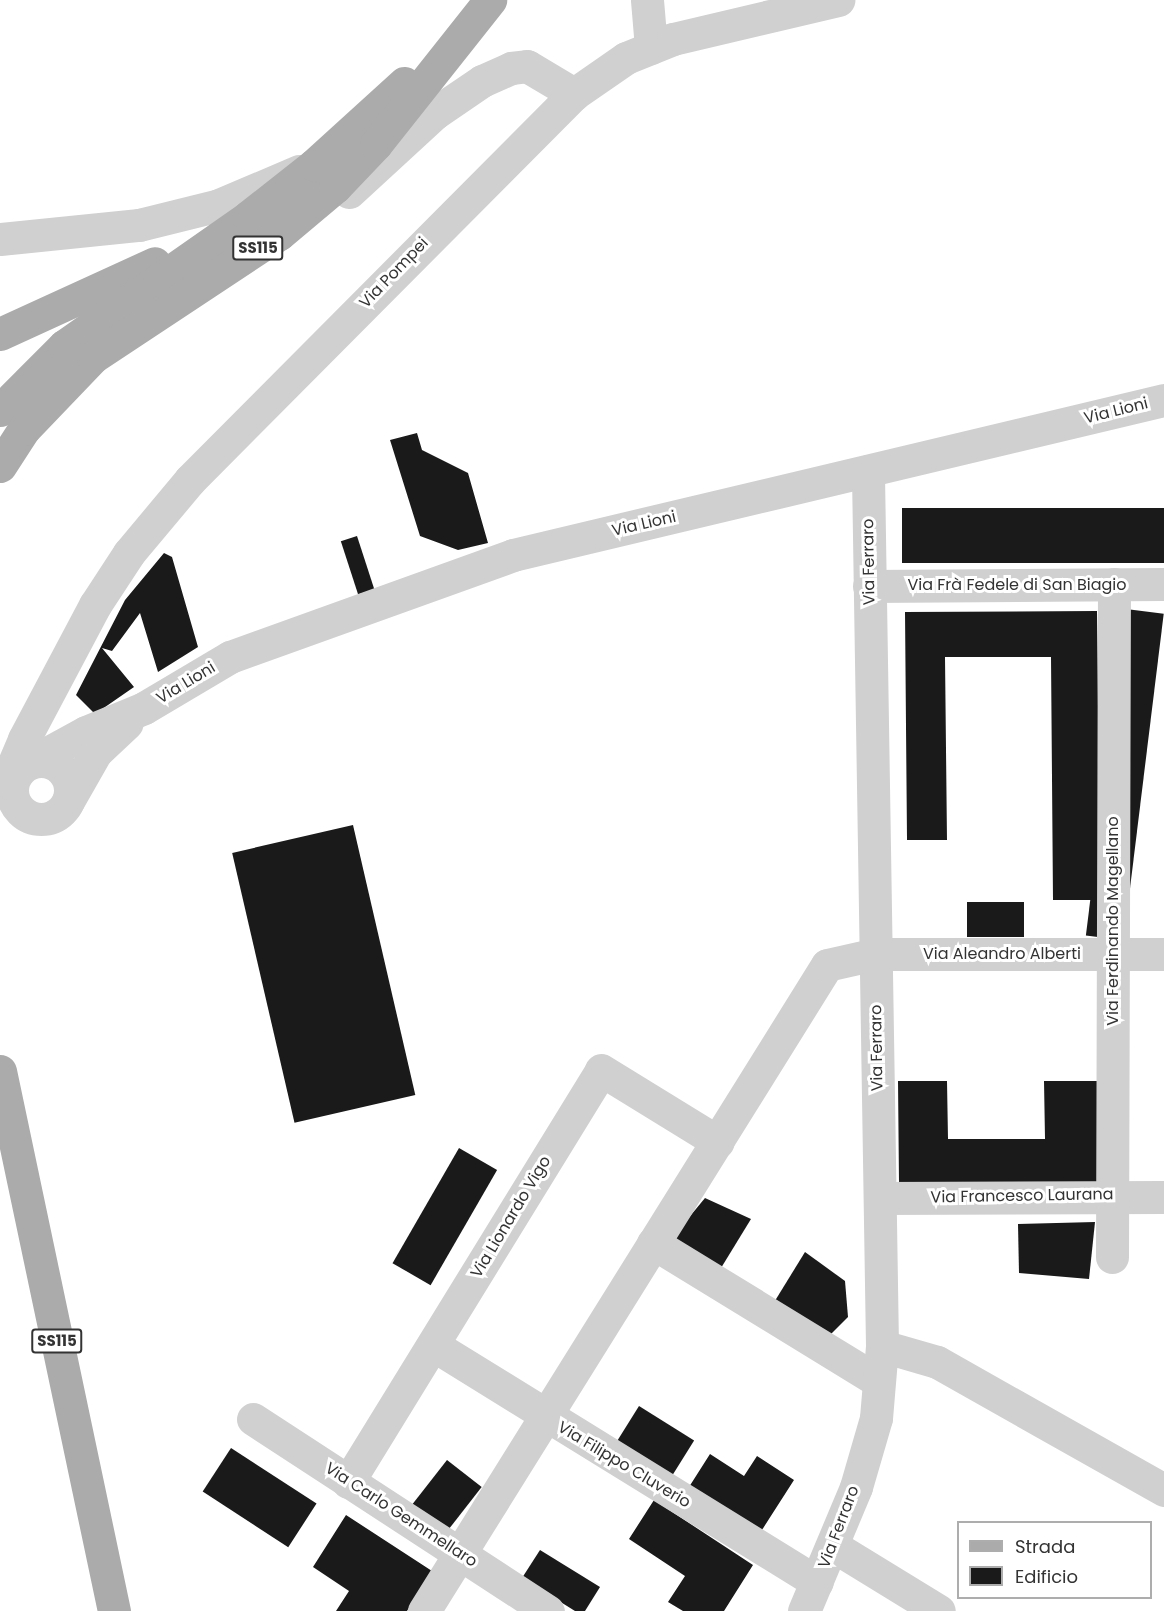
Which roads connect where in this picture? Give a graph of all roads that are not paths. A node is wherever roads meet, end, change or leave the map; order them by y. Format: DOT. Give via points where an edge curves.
graph roads {
  1 [pos="490,0"];
  2 [pos="648,0"];
  3 [pos="837,0"];
  4 [pos="475,6"];
  5 [pos="651,48"];
  6 [pos="574,94"];
  7 [pos="314,165"];
  8 [pos="248,217"];
  9 [pos="0,239"];
  10 [pos="207,281"];
  11 [pos="0,334"];
  12 [pos="1164,400"];
  13 [pos="0,410"];
  14 [pos="0,466"];
  15 [pos="868,471"];
  16 [pos="1114,584"];
  17 [pos="1164,584"];
  18 [pos="869,586"];
  19 [pos="52,694"];
  20 [pos="144,708"];
  21 [pos="86,732"];
  22 [pos="23,774"];
  23 [pos="68,801"];
  24 [pos="876,954"];
  25 [pos="1113,954"];
  26 [pos="1164,954"];
  27 [pos="0,1071"];
  28 [pos="718,1142"];
  29 [pos="1112,1195"];
  30 [pos="1164,1197"];
  31 [pos="880,1198"];
  32 [pos="653,1243"];
  33 [pos="1112,1257"];
  34 [pos="433,1345"];
  35 [pos="882,1346"];
  36 [pos="878,1381"];
  37 [pos="544,1417"];
  38 [pos="253,1419"];
  39 [pos="348,1482"];
  40 [pos="1164,1490"];
  41 [pos="833,1546"];
  42 [pos="460,1554"];
  43 [pos="811,1597"];
  44 [pos="114,1611"];
  45 [pos="424,1611"];
  46 [pos="548,1611"];
  47 [pos="939,1611"];
  1 -- 10 [label="main road, SS115" via="376,144 335,188 279,234"];
  2 -- 5 [label="street"];
  3 -- 5 [label="street, Via Pompei" via="673,39"];
  4 -- 7 [label="main road, SS115" via="396,90"];
  5 -- 6 [label="street, Via Pompei" via="626,58"];
  6 -- 10 [label="street" via="527,66 511,68 482,81 435,113 290,245"];
  6 -- 19 [label="street, Via Pompei" via="190,480 129,553 95,604"];
  7 -- 8 [label="main road, SS115"];
  7 -- 9 [label="street" via="219,205 139,225"];
  8 -- 11 [label="main road"];
  8 -- 13 [label="main road, SS115" via="64,346"];
  10 -- 14 [label="main road, SS115" via="93,357 24,429"];
  12 -- 15 [label="street, Via Lioni"];
  15 -- 18 [label="street, Via Ferraro"];
  15 -- 20 [label="street, Via Lioni" via="513,555 230,657"];
  16 -- 17 [label="street, Via Frà Fedele di San Biagio"];
  16 -- 18 [label="street, Via Frà Fedele di San Biagio"];
  16 -- 25 [label="street, Via Ferdinando Magellano"];
  18 -- 24 [label="street, Via Ferraro"];
  19 -- 21 [label="street" via="66,727"];
  19 -- 22 [label="street, Via Pompei"];
  20 -- 21 [label="street"];
  20 -- 23 [label="street" via="96,752"];
  21 -- 22 [label="street"];
  22 -- 23 [label="street" via="69,783"];
  22 -- 23 [label="street" via="21,812 40,819 57,814"];
  24 -- 25 [label="street, Via Aleandro Alberti"];
  24 -- 28 [label="street" via="827,964"];
  24 -- 31 [label="street, Via Ferraro"];
  25 -- 26 [label="street, Via Aleandro Alberti"];
  25 -- 29 [label="street, Via Ferdinando Magellano"];
  27 -- 44 [label="main road, SS115"];
  28 -- 32 [label="street"];
  28 -- 34 [label="street, Via Lionardo Vigo" via="601,1070"];
  29 -- 30 [label="street, Via Francesco Laurana"];
  29 -- 31 [label="street, Via Francesco Laurana"];
  29 -- 33 [label="street, Via Ferdinando Magellano"];
  31 -- 35 [label="street, Via Ferraro"];
  32 -- 36 [label="street"];
  32 -- 37 [label="street"];
  34 -- 37 [label="street, Via Filippo Cluverio"];
  34 -- 39 [label="street, Via Lionardo Vigo"];
  35 -- 36 [label="street, Via Ferraro"];
  35 -- 40 [label="street" via="937,1362"];
  36 -- 41 [label="street, Via Ferraro" via="876,1418"];
  37 -- 42 [label="street"];
  37 -- 43 [label="street, Via Filippo Cluverio"];
  38 -- 39 [label="street, Via Carlo Gemmellaro"];
  39 -- 42 [label="street, Via Carlo Gemmellaro"];
  41 -- 43 [label="street, Via Ferraro"];
  41 -- 47 [label="street"];
  42 -- 45 [label="street"];
  42 -- 46 [label="street, Via Carlo Gemmellaro"];
}
